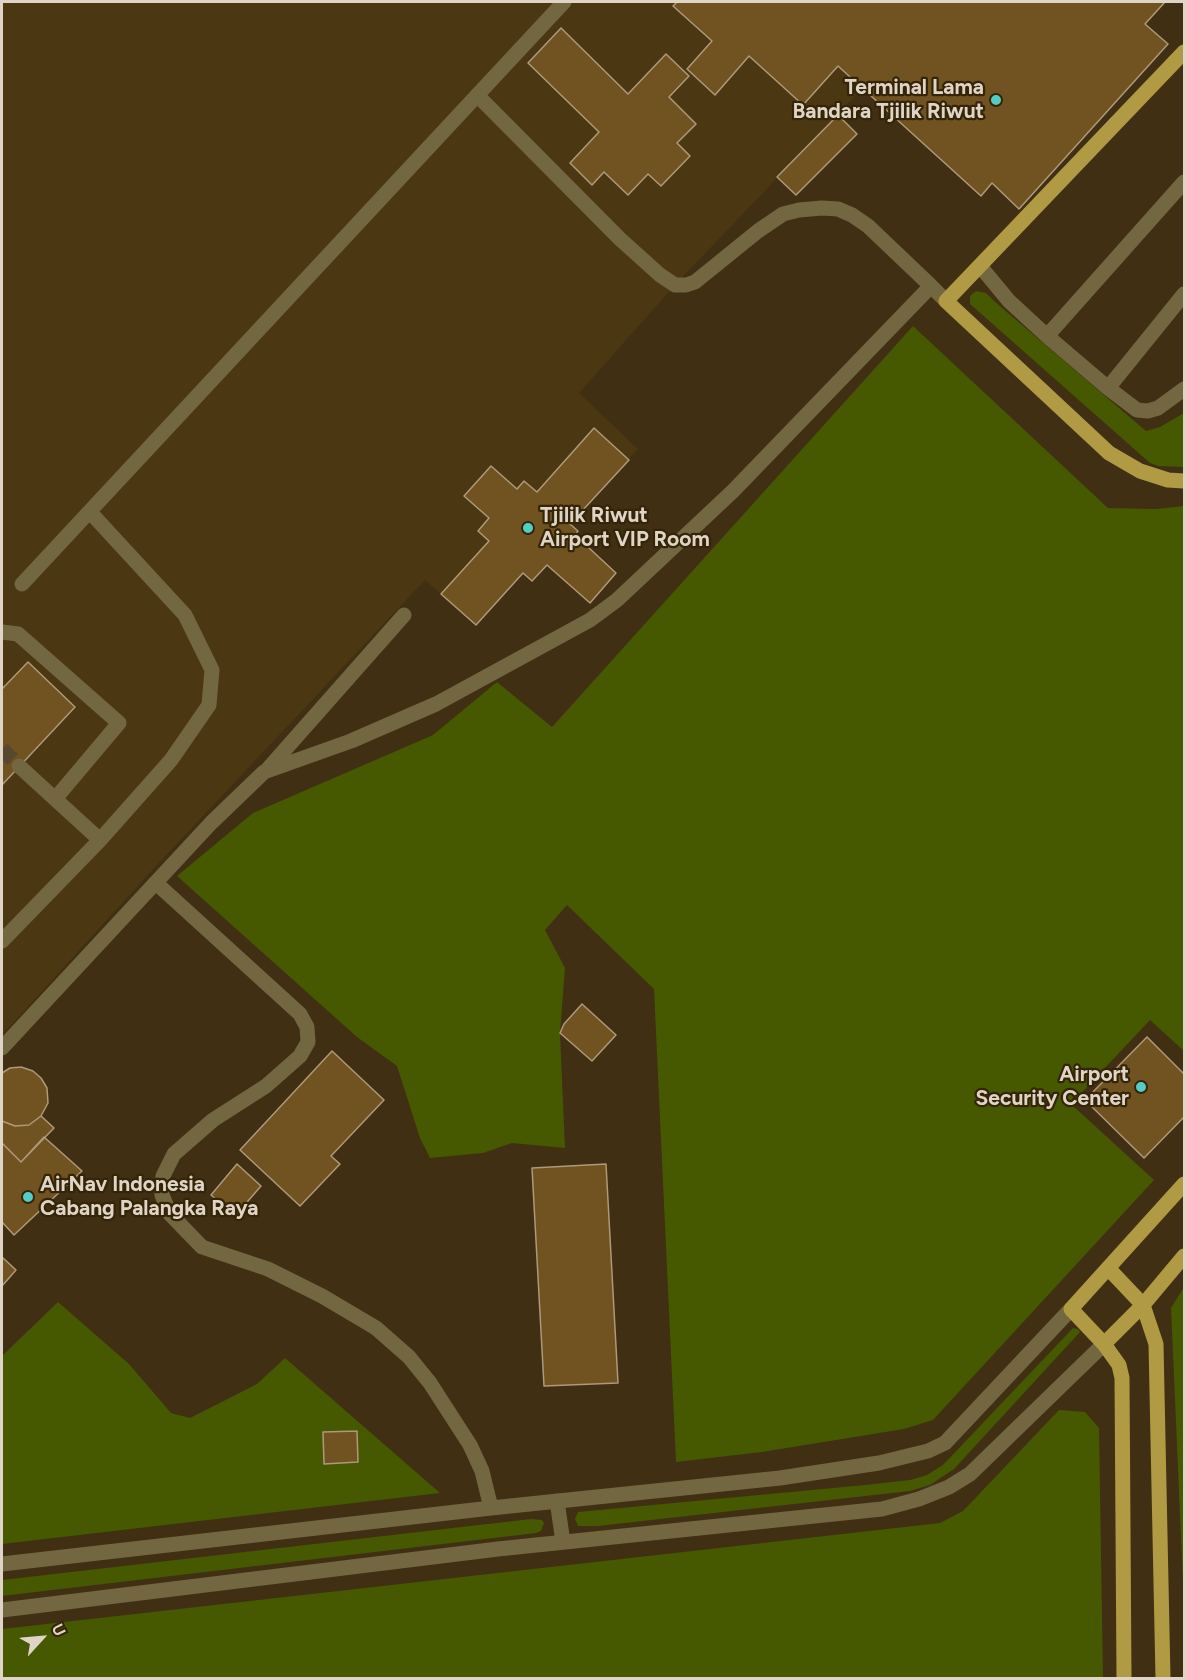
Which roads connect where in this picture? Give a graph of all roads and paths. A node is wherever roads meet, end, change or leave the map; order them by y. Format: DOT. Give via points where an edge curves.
graph roads {
  1 [pos="564,2"];
  2 [pos="1185,52"];
  3 [pos="477,95"];
  4 [pos="1185,182"];
  5 [pos="980,266"];
  6 [pos="931,286"];
  7 [pos="1185,294"];
  8 [pos="946,301"];
  9 [pos="1047,336"];
  10 [pos="1108,388"];
  11 [pos="1185,389"];
  12 [pos="1185,481"];
  13 [pos="90,512"];
  14 [pos="22,584"];
  15 [pos="404,615"];
  16 [pos="2,632"];
  17 [pos="19,766"];
  18 [pos="264,772"];
  19 [pos="55,799"];
  20 [pos="100,840"];
  21 [pos="156,883"];
  22 [pos="2,941"];
  23 [pos="2,1048"];
  24 [pos="1185,1184"];
  25 [pos="1185,1256"];
  26 [pos="1107,1268"];
  27 [pos="1143,1305"];
  28 [pos="1071,1309"];
  29 [pos="1104,1344"];
  30 [pos="557,1501"];
  31 [pos="491,1508"];
  32 [pos="563,1542"];
  33 [pos="2,1564"];
  34 [pos="2,1610"];
  35 [pos="1124,1678"];
  36 [pos="1163,1678"];
  1 -- 3 [label="lane"];
  2 -- 5 [label="main road"];
  3 -- 6 [label="lane" via="620,239 675,285 695,282 783,214 822,208 852,215 868,226"];
  3 -- 13 [label="lane"];
  4 -- 9 [label="lane"];
  5 -- 8 [label="main road"];
  5 -- 9 [label="lane" via="1009,301"];
  6 -- 8 [label="lane"];
  6 -- 18 [label="lane" via="733,491 617,600 436,704 351,741"];
  7 -- 10 [label="lane"];
  8 -- 12 [label="main road" via="1109,453 1140,471"];
  9 -- 10 [label="lane"];
  10 -- 11 [label="lane" via="1137,410 1148,411"];
  13 -- 14 [label="lane"];
  13 -- 20 [label="lane" via="185,615 212,670 209,705 171,760"];
  15 -- 18 [label="lane"];
  16 -- 19 [label="lane" via="18,634 119,723"];
  17 -- 19 [label="lane"];
  18 -- 21 [label="lane"];
  19 -- 20 [label="lane"];
  20 -- 22 [label="lane"];
  21 -- 23 [label="lane"];
  21 -- 31 [label="lane" via="300,1014 307,1027 308,1042 300,1056 266,1086 213,1120 174,1154 163,1176 162,1196 170,1214 202,1247 268,1269 322,1296 375,1328 409,1357 470,1445 482,1471"];
  24 -- 26 [label="main road"];
  25 -- 27 [label="main road"];
  26 -- 27 [label="main road"];
  26 -- 28 [label="main road"];
  27 -- 29 [label="main road"];
  27 -- 36 [label="main road" via="1156,1344"];
  28 -- 29 [label="main road"];
  28 -- 30 [label="lane" via="945,1443 928,1451 879,1463 780,1478"];
  29 -- 32 [label="lane" via="970,1474 919,1499 882,1509"];
  29 -- 35 [label="main road" via="1119,1365 1122,1378"];
  30 -- 31 [label="lane"];
  30 -- 32 [label="lane"];
  31 -- 33 [label="lane"];
  32 -- 34 [label="lane"];
}
